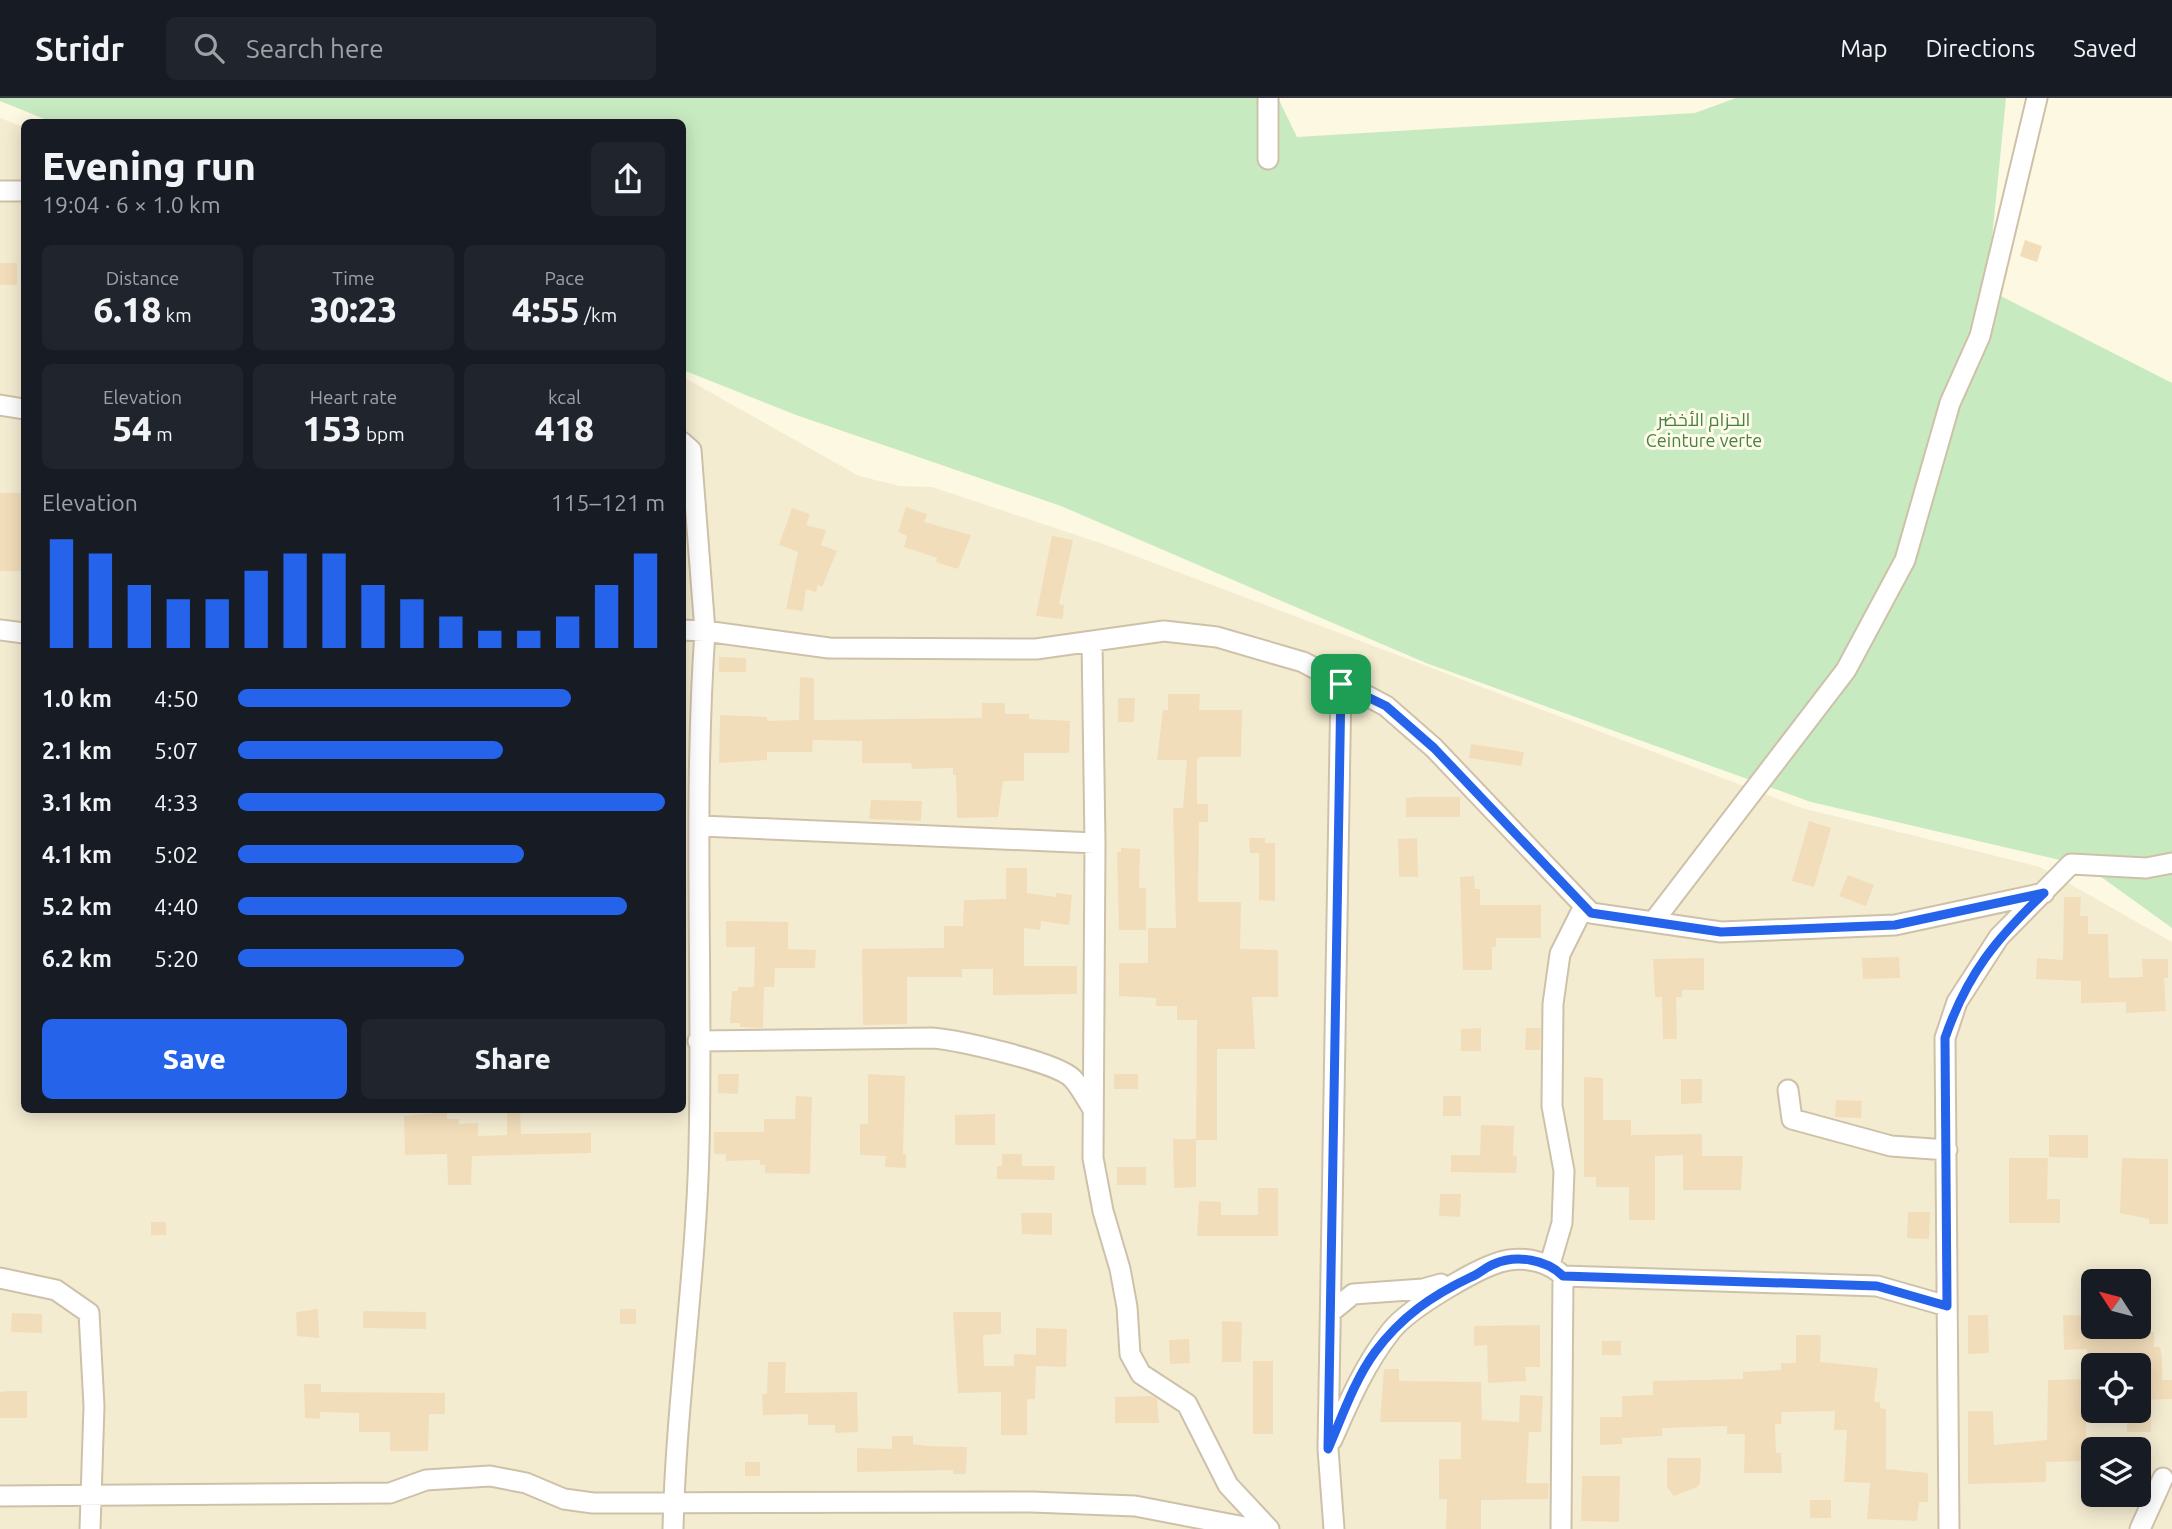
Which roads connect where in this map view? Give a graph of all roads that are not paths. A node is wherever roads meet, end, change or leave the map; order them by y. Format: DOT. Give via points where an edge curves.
graph roads {
  1 [pos="1268,98"];
  2 [pos="2037,98"];
  3 [pos="1268,159"];
  4 [pos="0,191"];
  5 [pos="21,191"];
  6 [pos="0,405"];
  7 [pos="21,408"];
  8 [pos="686,446"];
  9 [pos="686,630"];
  10 [pos="0,631"];
  11 [pos="705,631"];
  12 [pos="21,633"];
  13 [pos="1092,641"];
  14 [pos="1341,684"];
  15 [pos="701,826"];
  16 [pos="1095,843"];
  17 [pos="2172,863"];
  18 [pos="2044,893"];
  19 [pos="1584,906"];
  20 [pos="1653,922"];
  21 [pos="693,1051"];
  22 [pos="1788,1090"];
  23 [pos="1093,1110"];
  24 [pos="1947,1150"];
  25 [pos="1557,1270"];
  26 [pos="1479,1273"];
  27 [pos="0,1278"];
  28 [pos="1947,1306"];
  29 [pos="1331,1312"];
  30 [pos="1328,1449"];
  31 [pos="2163,1478"];
  32 [pos="0,1496"];
  33 [pos="91,1496"];
  34 [pos="673,1502"];
  35 [pos="90,1529"];
  36 [pos="673,1529"];
  37 [pos="1255,1529"];
  38 [pos="1269,1529"];
  39 [pos="1334,1529"];
  40 [pos="1561,1529"];
  41 [pos="1949,1529"];
  42 [pos="2140,1529"];
  1 -- 3 [label="street"];
  2 -- 20 [label="street" via="1980,337 1951,403 1905,560 1846,670"];
  4 -- 5 [label="street"];
  6 -- 7 [label="street"];
  8 -- 11 [label="street" via="691,450"];
  9 -- 11 [label="street"];
  10 -- 12 [label="street"];
  11 -- 13 [label="street" via="829,648 1036,649"];
  11 -- 15 [label="street" via="698,740"];
  13 -- 14 [label="street" via="1164,631 1217,637 1303,662"];
  13 -- 16 [label="street"];
  14 -- 19 [label="street" via="1386,706 1434,748"];
  14 -- 29 [label="street"];
  15 -- 16 [label="street"];
  15 -- 21 [label="street"];
  16 -- 23 [label="street"];
  17 -- 18 [label="street" via="2146,868 2071,864"];
  18 -- 20 [label="street" via="1895,925 1721,932"];
  18 -- 24 [label="street" via="1999,937 1957,1002 1945,1038"];
  19 -- 20 [label="street" via="1591,913"];
  19 -- 25 [label="street" via="1560,954 1553,1004 1552,1106 1564,1171"];
  21 -- 23 [label="street" via="958,1040 1047,1064 1072,1077"];
  21 -- 34 [label="street" via="699,1150"];
  22 -- 24 [label="street" via="1792,1119 1891,1146"];
  23 -- 38 [label="street" via="1093,1158 1120,1269 1130,1354 1141,1374 1187,1404 1228,1485"];
  24 -- 28 [label="street"];
  25 -- 26 [label="street" via="1512,1259"];
  25 -- 28 [label="street" via="1877,1286"];
  25 -- 40 [label="street"];
  26 -- 29 [label="street" via="1423,1289 1353,1294"];
  26 -- 30 [label="street" via="1429,1297 1394,1328 1355,1387"];
  27 -- 33 [label="street" via="56,1290 89,1313 94,1406"];
  28 -- 41 [label="street"];
  29 -- 30 [label="street"];
  30 -- 39 [label="street"];
  31 -- 42 [label="street"];
  32 -- 33 [label="street"];
  33 -- 34 [label="street" via="390,1493 426,1480 490,1476 526,1483 564,1499"];
  33 -- 35 [label="street"];
  34 -- 36 [label="street"];
  34 -- 37 [label="street" via="1135,1506"];
}
